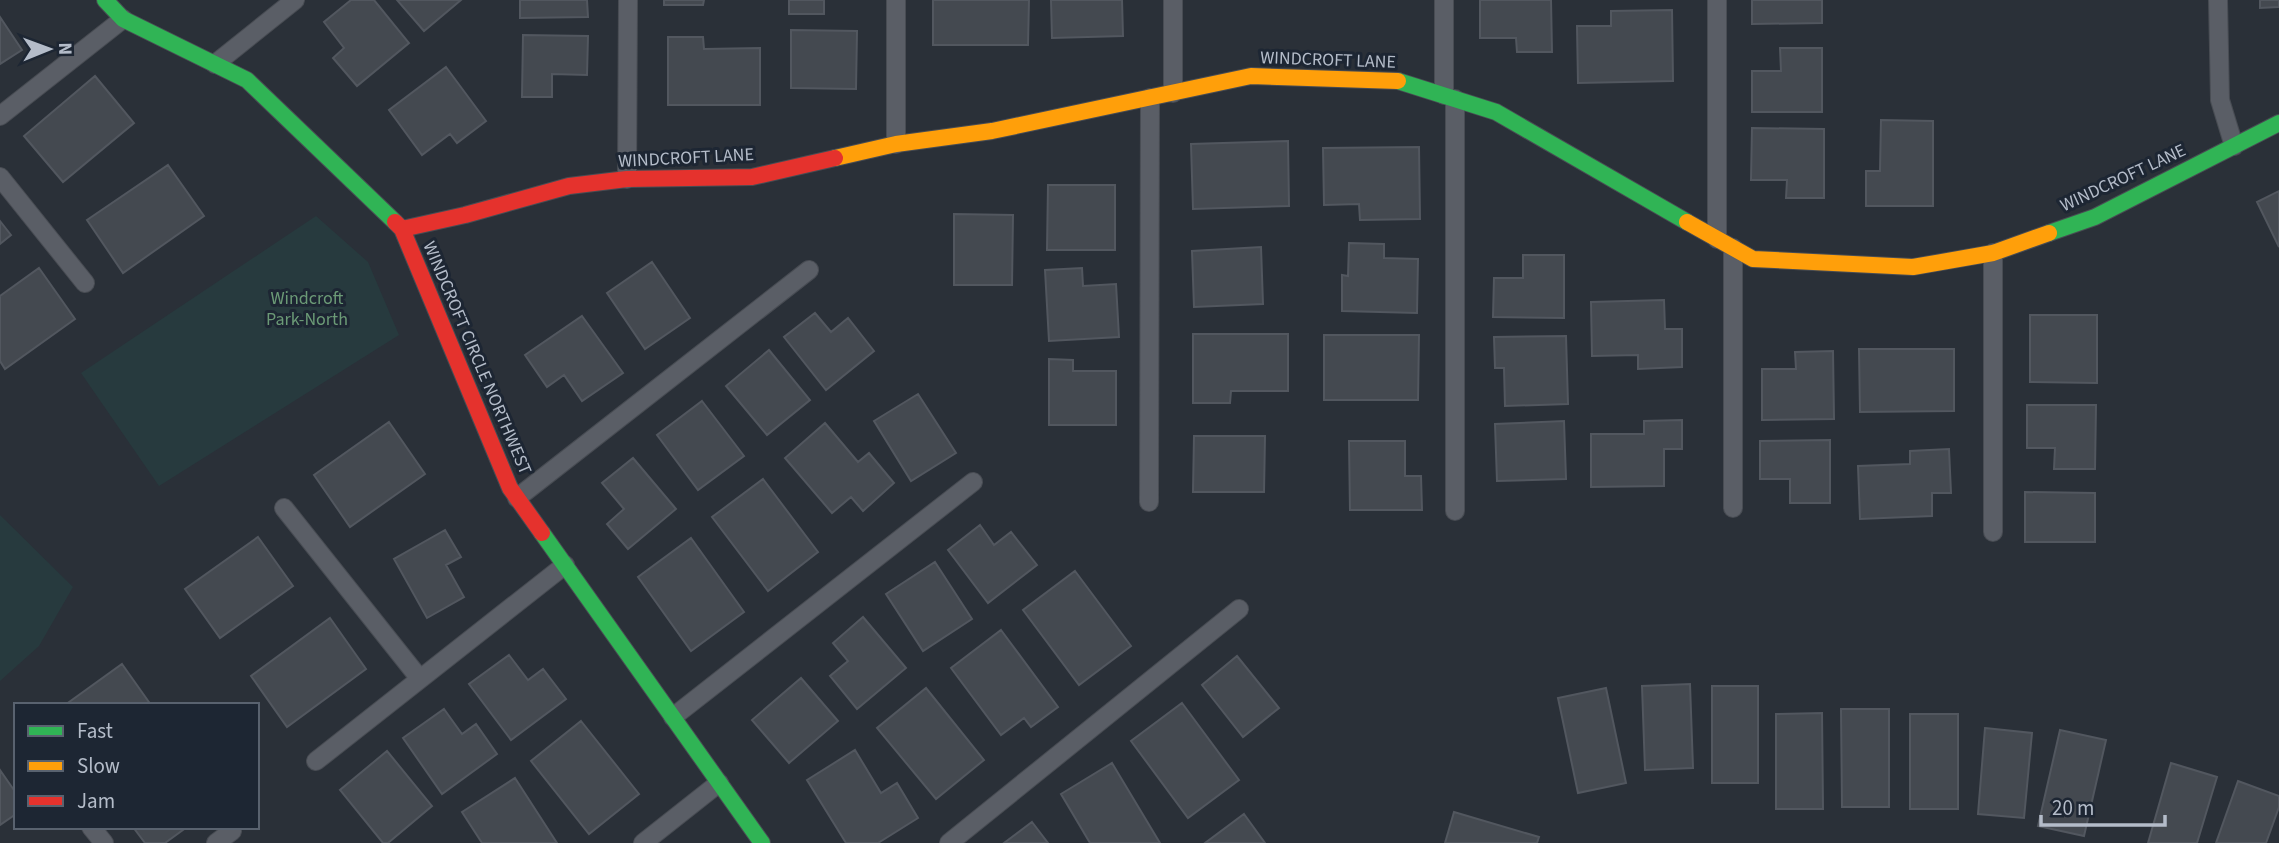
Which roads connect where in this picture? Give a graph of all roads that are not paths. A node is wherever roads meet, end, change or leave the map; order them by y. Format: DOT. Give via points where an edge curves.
graph roads {
  1 [pos="105,0"];
  2 [pos="295,0"];
  3 [pos="628,0"];
  4 [pos="896,0"];
  5 [pos="1173,0"];
  6 [pos="1444,0"];
  7 [pos="1717,0"];
  8 [pos="2218,0"];
  9 [pos="123,19"];
  10 [pos="215,64"];
  11 [pos="1173,93"];
  12 [pos="1450,97"];
  13 [pos="1150,98"];
  14 [pos="0,116"];
  15 [pos="2279,123"];
  16 [pos="896,144"];
  17 [pos="2234,146"];
  18 [pos="0,177"];
  19 [pos="627,179"];
  20 [pos="402,229"];
  21 [pos="1725,244"];
  22 [pos="1993,253"];
  23 [pos="809,271"];
  24 [pos="85,283"];
  25 [pos="973,482"];
  26 [pos="517,498"];
  27 [pos="1149,502"];
  28 [pos="284,508"];
  29 [pos="1734,508"];
  30 [pos="1455,511"];
  31 [pos="1993,532"];
  32 [pos="565,565"];
  33 [pos="1239,609"];
  34 [pos="420,679"];
  35 [pos="673,717"];
  36 [pos="316,761"];
  37 [pos="719,783"];
  38 [pos="232,831"];
  39 [pos="216,843"];
  40 [pos="643,843"];
  41 [pos="762,843"];
  42 [pos="949,843"];
  1 -- 9 [label="street, WINDCROFT CIRCLE NORTHWEST"];
  2 -- 10 [label="lane"];
  3 -- 19 [label="lane"];
  4 -- 16 [label="lane"];
  5 -- 11 [label="lane"];
  6 -- 12 [label="lane"];
  7 -- 21 [label="lane"];
  8 -- 17 [label="lane" via="2220,100"];
  9 -- 10 [label="street, WINDCROFT CIRCLE NORTHWEST"];
  9 -- 14 [label="lane"];
  10 -- 20 [label="street, WINDCROFT CIRCLE NORTHWEST" via="247,80"];
  11 -- 12 [label="street, WINDCROFT LANE" via="1251,76 1394,80"];
  11 -- 13 [label="street, WINDCROFT LANE"];
  12 -- 21 [label="street, WINDCROFT LANE" via="1496,112"];
  12 -- 30 [label="lane"];
  13 -- 16 [label="street, WINDCROFT LANE" via="992,131"];
  13 -- 27 [label="lane"];
  15 -- 17 [label="street, WINDCROFT LANE"];
  16 -- 19 [label="street, WINDCROFT LANE" via="752,177"];
  17 -- 22 [label="street, WINDCROFT LANE" via="2095,217"];
  18 -- 24 [label="lane"];
  19 -- 20 [label="street, WINDCROFT LANE" via="569,186"];
  20 -- 26 [label="street, WINDCROFT CIRCLE NORTHWEST"];
  21 -- 22 [label="street, WINDCROFT LANE" via="1753,259 1913,267"];
  21 -- 29 [label="lane"];
  22 -- 31 [label="lane"];
  23 -- 26 [label="lane"];
  25 -- 35 [label="lane"];
  26 -- 32 [label="street, WINDCROFT CIRCLE NORTHWEST"];
  28 -- 34 [label="lane"];
  32 -- 34 [label="lane"];
  32 -- 35 [label="street, WINDCROFT CIRCLE NORTHWEST"];
  33 -- 42 [label="lane"];
  34 -- 36 [label="lane"];
  35 -- 37 [label="street, WINDCROFT CIRCLE NORTHWEST"];
  37 -- 40 [label="lane"];
  37 -- 41 [label="street, WINDCROFT CIRCLE NORTHWEST"];
  38 -- 39 [label="lane"];
}
